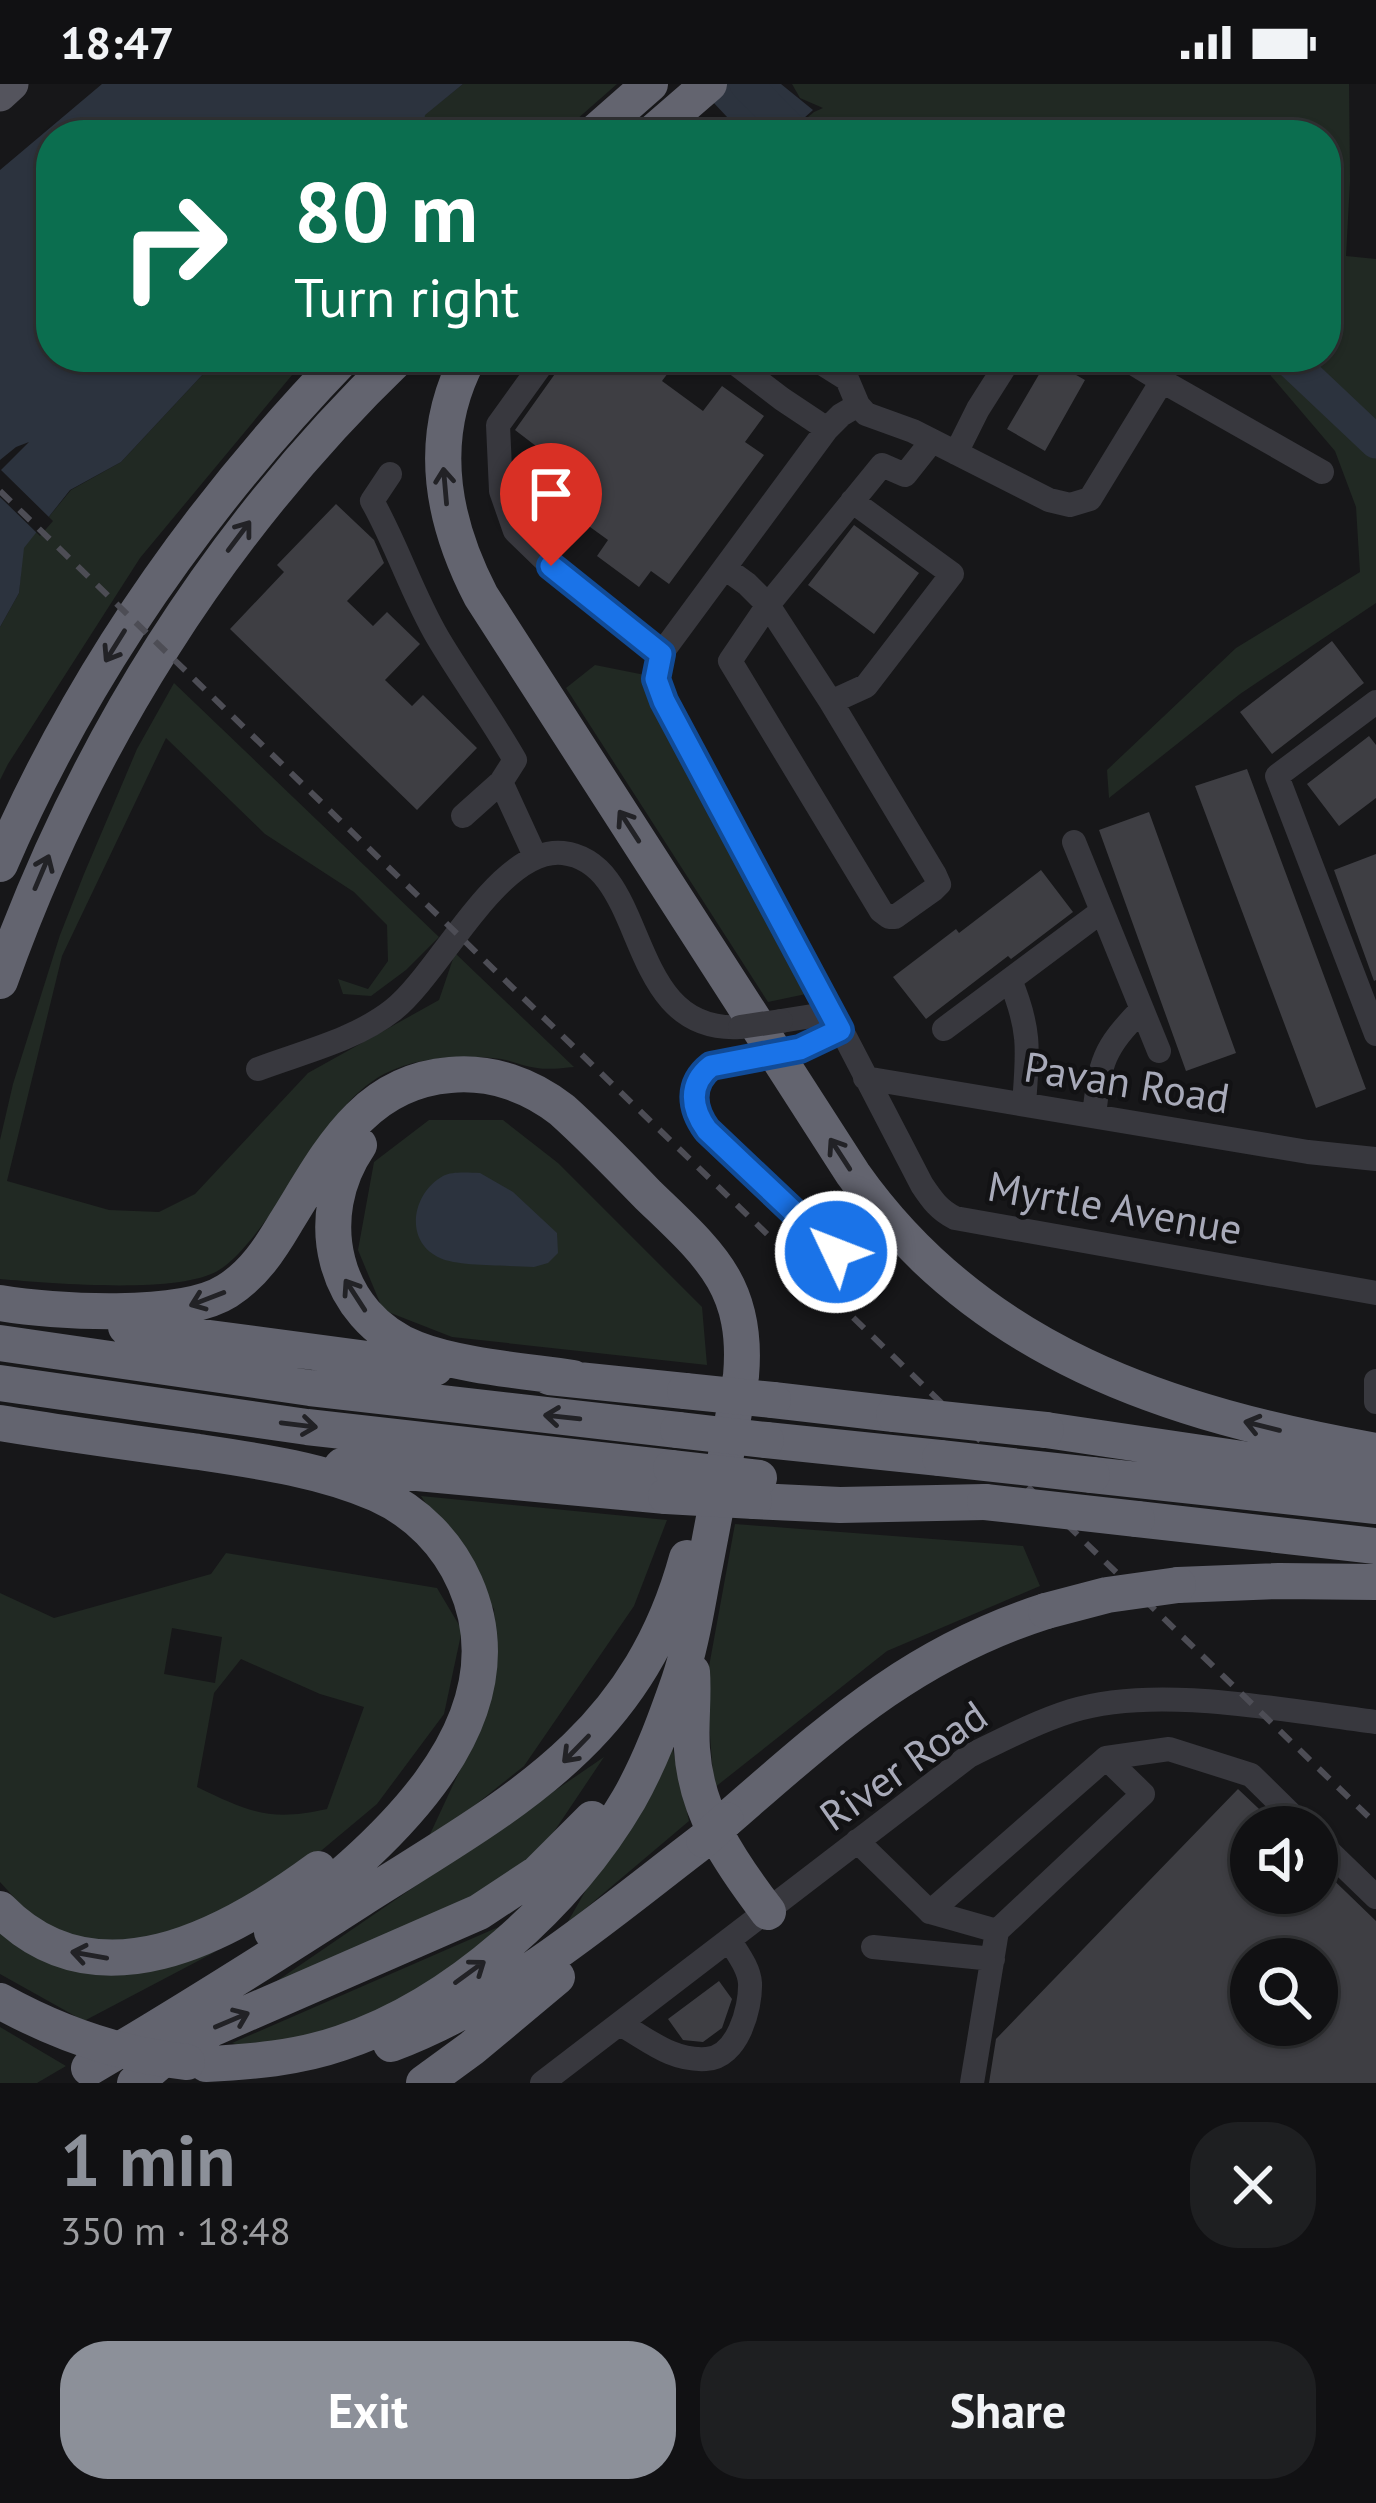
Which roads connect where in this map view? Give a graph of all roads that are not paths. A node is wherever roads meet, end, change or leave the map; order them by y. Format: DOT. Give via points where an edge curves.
graph roads {
  1 [pos="12,84"];
  2 [pos="650,84"];
  3 [pos="698,94"];
  4 [pos="0,95"];
  5 [pos="609,120"];
  6 [pos="670,120"];
  7 [pos="330,372"];
  8 [pos="384,372"];
  9 [pos="462,372"];
  10 [pos="536,372"];
  11 [pos="747,372"];
  12 [pos="837,372"];
  13 [pos="1001,372"];
  14 [pos="1147,372"];
  15 [pos="1162,381"];
  16 [pos="858,405"];
  17 [pos="826,429"];
  18 [pos="932,440"];
  19 [pos="956,452"];
  20 [pos="1322,472"];
  21 [pos="390,475"];
  22 [pos="852,501"];
  23 [pos="725,568"];
  24 [pos="767,605"];
  25 [pos="658,666"];
  26 [pos="831,702"];
  27 [pos="1376,702"];
  28 [pos="501,782"];
  29 [pos="463,816"];
  30 [pos="1074,842"];
  31 [pos="535,856"];
  32 [pos="1,861"];
  33 [pos="1102,911"];
  34 [pos="1010,980"];
  35 [pos="0,981"];
  36 [pos="1142,1009"];
  37 [pos="836,1022"];
  38 [pos="944,1029"];
  39 [pos="1376,1034"];
  40 [pos="1159,1051"];
  41 [pos="258,1069"];
  42 [pos="866,1078"];
  43 [pos="1024,1105"];
  44 [pos="1094,1116"];
  45 [pos="1376,1159"];
  46 [pos="836,1252"];
  47 [pos="1376,1293"];
  48 [pos="15,1305"];
  49 [pos="11,1345"];
  50 [pos="573,1378"];
  51 [pos="1376,1382"];
  52 [pos="8,1384"];
  53 [pos="1376,1402"];
  54 [pos="5,1424"];
  55 [pos="1376,1450"];
  56 [pos="225,1456"];
  57 [pos="1376,1479"];
  58 [pos="669,1482"];
  59 [pos="1376,1506"];
  60 [pos="1376,1546"];
  61 [pos="1376,1582"];
  62 [pos="689,1646"];
  63 [pos="670,1702"];
  64 [pos="1376,1722"];
  65 [pos="1106,1758"];
  66 [pos="440,1765"];
  67 [pos="1283,1806"];
  68 [pos="715,1830"];
  69 [pos="857,1841"];
  70 [pos="1338,1860"];
  71 [pos="1376,1897"];
  72 [pos="0,1909"];
  73 [pos="768,1912"];
  74 [pos="930,1912"];
  75 [pos="997,1931"];
  76 [pos="730,1940"];
  77 [pos="873,1947"];
  78 [pos="993,1959"];
  79 [pos="0,2001"];
  80 [pos="620,2024"];
  81 [pos="491,2032"];
  82 [pos="196,2063"];
  83 [pos="78,2076"];
  84 [pos="135,2083"];
  85 [pos="400,2083"];
  86 [pos="424,2083"];
  87 [pos="542,2083"];
  88 [pos="971,2083"];
  1 -- 4 [label="main road"];
  2 -- 5 [label="highway"];
  3 -- 6 [label="highway"];
  7 -- 32 [label="highway, one-way" via="157,582 79,706"];
  35 -- 8 [label="highway, one-way" via="71,808 149,666 261,508"];
  55 -- 9 [label="highway, one-way" via="1211,1413 1080,1365 978,1304 882,1213 481,596 447,506 443,449"];
  10 -- 25 [label="street" via="498,424 501,490 515,531"];
  11 -- 17 [label="street"];
  12 -- 16 [label="street"];
  13 -- 19 [label="street"];
  14 -- 15 [label="street"];
  15 -- 19 [label="street" via="1090,499 1049,500"];
  15 -- 20 [label="street"];
  16 -- 17 [label="street"];
  16 -- 18 [label="street"];
  17 -- 23 [label="street"];
  18 -- 19 [label="street"];
  18 -- 22 [label="street" via="905,475 882,465"];
  21 -- 28 [label="street" via="372,501 439,638 515,760"];
  22 -- 24 [label="street"];
  22 -- 26 [label="street" via="952,574 866,686"];
  23 -- 24 [label="street"];
  23 -- 25 [label="street"];
  24 -- 26 [label="street"];
  24 -- 26 [label="street" via="730,661 881,910 895,917 938,884"];
  25 -- 37 [label="street, Myrtle Avenue" via="678,730"];
  27 -- 39 [label="street" via="1277,776"];
  28 -- 29 [label="street"];
  28 -- 31 [label="street"];
  30 -- 33 [label="street"];
  31 -- 37 [label="street, bridge" via="566,853 596,868 669,1000 696,1021"];
  31 -- 41 [label="street" via="499,884 394,1010"];
  33 -- 34 [label="street"];
  33 -- 36 [label="street"];
  34 -- 38 [label="street"];
  34 -- 43 [label="street" via="1024,1013"];
  36 -- 40 [label="street"];
  36 -- 44 [label="street" via="1115,1037 1099,1071"];
  37 -- 42 [label="street, Myrtle Avenue"];
  37 -- 46 [label="street, bridge" via="800,1049 711,1066 693,1095 707,1130"];
  42 -- 43 [label="street, Pavan Road"];
  42 -- 47 [label="street, Myrtle Avenue" via="934,1204 955,1218"];
  43 -- 44 [label="street, Pavan Road"];
  44 -- 45 [label="street, Pavan Road"];
  48 -- 50 [label="highway" via="380,1361"];
  62 -- 48 [label="highway, one-way" via="741,1376 736,1307 704,1250 538,1094 460,1074 381,1098 343,1134 261,1262 213,1299 167,1310"];
  59 -- 49 [label="highway, one-way, bridge" via="310,1388"];
  50 -- 57 [label="highway, bridge" via="1046,1430"];
  50 -- 83 [label="highway, one-way" via="414,1348 355,1298 335,1254 335,1197 359,1146 392,1115 460,1094 526,1110 708,1292 722,1336 722,1373 679,1586 616,1703 542,1780"];
  51 -- 53 [label="street"];
  52 -- 58 [label="highway, one-way"];
  54 -- 56 [label="highway"];
  56 -- 58 [label="highway"];
  56 -- 66 [label="highway" via="377,1495 410,1513 446,1549 470,1594 480,1659 471,1708"];
  58 -- 60 [label="highway, bridge" via="985,1502"];
  61 -- 68 [label="highway, bridge" via="1178,1585 1046,1611 967,1642 882,1690"];
  62 -- 63 [label="highway"];
  62 -- 73 [label="highway" via="699,1792 728,1857"];
  82 -- 63 [label="highway, one-way" via="286,2056 358,2037 489,1958 555,1897 610,1829"];
  84 -- 63 [label="highway, one-way" via="209,2030 463,1921 524,1883 607,1802"];
  64 -- 69 [label="street, River Road" via="1141,1699 1073,1710 969,1756"];
  65 -- 67 [label="street" via="1169,1749 1251,1775"];
  65 -- 74 [label="street"];
  65 -- 75 [label="street" via="1143,1794"];
  66 -- 72 [label="highway, one-way" via="306,1877 168,1950 124,1959 79,1955 34,1937"];
  66 -- 83 [label="highway" via="361,1859"];
  68 -- 81 [label="highway"];
  68 -- 82 [label="highway" via="537,1966 438,2025 320,2062"];
  69 -- 73 [label="street, River Road"];
  69 -- 74 [label="street"];
  70 -- 71 [label="street"];
  73 -- 76 [label="street, River Road"];
  74 -- 75 [label="street"];
  75 -- 78 [label="street"];
  76 -- 80 [label="street, River Road"];
  76 -- 80 [label="street" via="750,1985 743,2024 720,2056 671,2055"];
  77 -- 78 [label="street"];
  78 -- 88 [label="street"];
  79 -- 82 [label="highway, bridge" via="87,2040"];
  80 -- 87 [label="street, River Road"];
  81 -- 85 [label="highway"];
  81 -- 86 [label="highway"];
}
